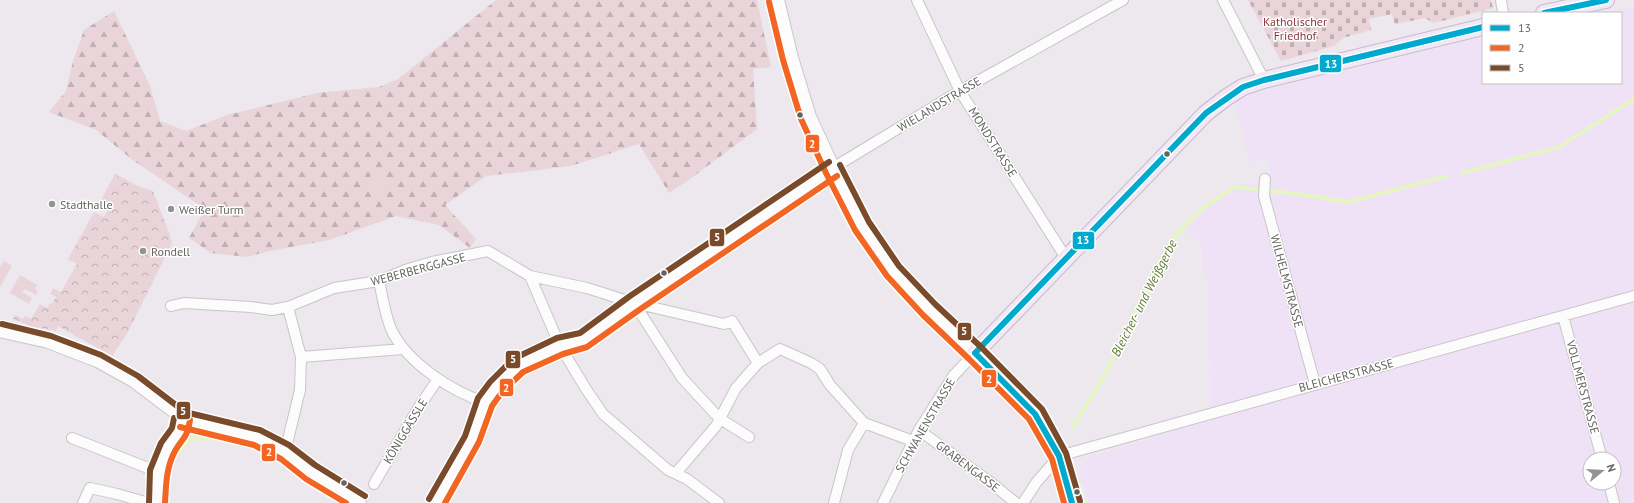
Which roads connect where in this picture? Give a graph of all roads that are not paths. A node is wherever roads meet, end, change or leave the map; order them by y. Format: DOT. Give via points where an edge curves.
graph roads {
  1 [pos="777,0"];
  2 [pos="917,0"];
  3 [pos="1123,0"];
  4 [pos="1223,0"];
  5 [pos="1501,0"];
  6 [pos="1606,0"];
  7 [pos="1503,12"];
  8 [pos="1549,12"];
  9 [pos="1482,27"];
  10 [pos="1264,80"];
  11 [pos="960,91"];
  12 [pos="833,169"];
  13 [pos="1265,179"];
  14 [pos="1066,258"];
  15 [pos="530,276"];
  16 [pos="379,281"];
  17 [pos="1634,296"];
  18 [pos="634,303"];
  19 [pos="172,306"];
  20 [pos="288,307"];
  21 [pos="1563,316"];
  22 [pos="0,332"];
  23 [pos="560,346"];
  24 [pos="403,350"];
  25 [pos="975,353"];
  26 [pos="301,358"];
  27 [pos="758,363"];
  28 [pos="438,380"];
  29 [pos="1315,384"];
  30 [pos="485,402"];
  31 [pos="719,418"];
  32 [pos="182,419"];
  33 [pos="864,423"];
  34 [pos="920,430"];
  35 [pos="749,437"];
  36 [pos="72,438"];
  37 [pos="913,441"];
  38 [pos="1600,451"];
  39 [pos="285,452"];
  40 [pos="1058,456"];
  41 [pos="158,472"];
  42 [pos="676,473"];
  43 [pos="374,484"];
  44 [pos="1611,491"];
  45 [pos="83,503"];
  46 [pos="149,503"];
  47 [pos="157,503"];
  48 [pos="361,503"];
  49 [pos="436,503"];
  50 [pos="719,503"];
  51 [pos="834,503"];
  52 [pos="883,503"];
  53 [pos="1016,503"];
  54 [pos="1023,503"];
  55 [pos="1072,503"];
  56 [pos="1614,503"];
  1 -- 12 [label="main road" via="801,94"];
  2 -- 11 [label="street, MONDSTRASSE"];
  3 -- 11 [label="street, WIELANDSTRASSE"];
  4 -- 10 [label="street"];
  5 -- 7 [label="street"];
  6 -- 8 [label="main road"];
  9 -- 10 [label="main road"];
  10 -- 14 [label="main road" via="1243,87 1212,108"];
  11 -- 12 [label="street, WIELANDSTRASSE"];
  11 -- 14 [label="street, MONDSTRASSE"];
  12 -- 18 [label="street, WIELANDSTRASSE"];
  12 -- 25 [label="main road" via="862,226 893,271 929,310"];
  13 -- 29 [label="street, WILHELMSTRASSE" via="1264,196"];
  14 -- 25 [label="main road"];
  15 -- 16 [label="street, WEBERBERGGASSE" via="488,251 405,270"];
  15 -- 18 [label="street, WEBERBERGGASSE" via="587,288"];
  15 -- 23 [label="street"];
  16 -- 20 [label="street, WEBERBERGGASSE" via="334,288"];
  16 -- 24 [label="street" via="391,330"];
  17 -- 21 [label="street, BLEICHERSTRASSE"];
  18 -- 23 [label="street, WIELANDSTRASSE" via="583,340"];
  18 -- 27 [label="street, WEBERBERGGASSE" via="724,324 732,321"];
  18 -- 31 [label="street" via="682,378"];
  19 -- 20 [label="street, WEBERBERGGASSE" via="184,303 251,306 272,310"];
  20 -- 26 [label="street"];
  21 -- 29 [label="street, BLEICHERSTRASSE"];
  21 -- 38 [label="street, VOLLMERSTRASSE"];
  22 -- 32 [label="street" via="62,348 97,362 133,382"];
  23 -- 30 [label="street, WIELANDSTRASSE" via="518,365"];
  23 -- 42 [label="street" via="603,414 668,470"];
  24 -- 26 [label="street"];
  24 -- 28 [label="street"];
  25 -- 34 [label="street, SCHWANENSTRASSE" via="954,375"];
  25 -- 40 [label="main road" via="1034,414"];
  26 -- 39 [label="street" via="300,390"];
  27 -- 31 [label="street" via="736,388"];
  27 -- 33 [label="street" via="780,348 811,363 820,369 830,385"];
  28 -- 30 [label="street"];
  28 -- 43 [label="street, KÖNIGGÄSSLE" via="417,410"];
  29 -- 40 [label="street, BLEICHERSTRASSE"];
  30 -- 49 [label="street" via="472,439"];
  31 -- 35 [label="street"];
  31 -- 42 [label="street" via="716,426"];
  32 -- 39 [label="street" via="257,437"];
  32 -- 41 [label="street" via="180,431 168,447"];
  33 -- 37 [label="street"];
  33 -- 51 [label="street" via="848,450"];
  34 -- 37 [label="street, SCHWANENSTRASSE"];
  34 -- 53 [label="street, GRABENGASSE"];
  36 -- 41 [label="street"];
  37 -- 52 [label="street, SCHWANENSTRASSE"];
  39 -- 48 [label="street" via="310,472"];
  40 -- 54 [label="street"];
  40 -- 55 [label="main road"];
  41 -- 47 [label="street"];
  42 -- 50 [label="street"];
  44 -- 56 [label="street"];
  45 -- 46 [label="street" via="90,488"];
}
